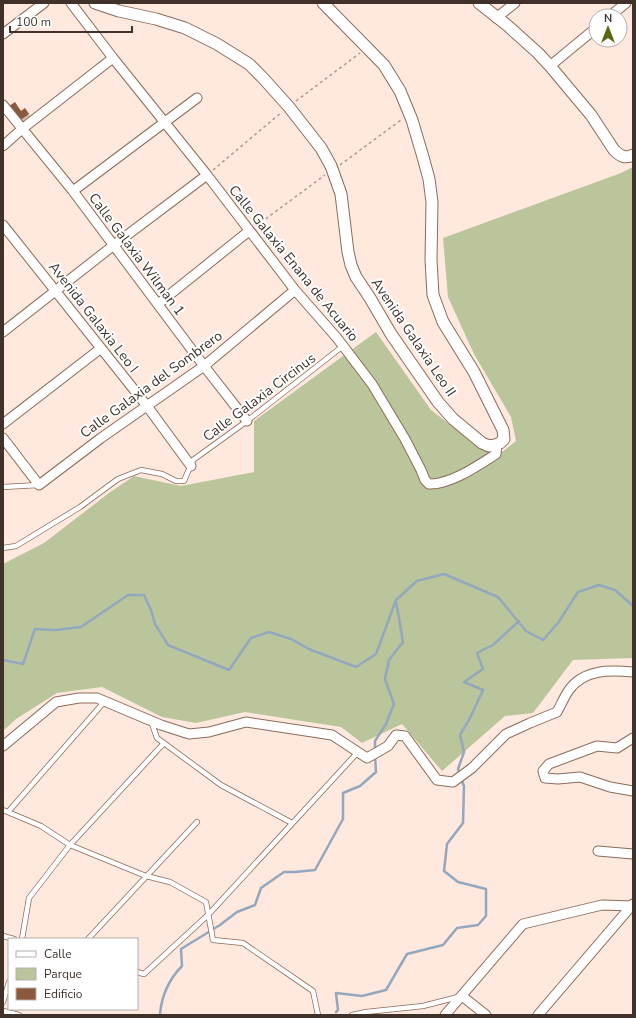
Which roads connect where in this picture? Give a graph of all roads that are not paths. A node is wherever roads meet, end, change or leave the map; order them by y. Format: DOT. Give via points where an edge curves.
graph roads {
  1 [pos="44,3"];
  2 [pos="72,3"];
  3 [pos="95,3"];
  4 [pos="323,3"];
  5 [pos="479,3"];
  6 [pos="515,3"];
  7 [pos="496,18"];
  8 [pos="3,34"];
  9 [pos="588,35"];
  10 [pos="113,58"];
  11 [pos="550,66"];
  12 [pos="197,98"];
  13 [pos="3,105"];
  14 [pos="164,122"];
  15 [pos="22,129"];
  16 [pos="3,146"];
  17 [pos="633,155"];
  18 [pos="206,175"];
  19 [pos="73,191"];
  20 [pos="3,225"];
  21 [pos="249,231"];
  22 [pos="11,235"];
  23 [pos="3,241"];
  24 [pos="114,245"];
  25 [pos="55,290"];
  26 [pos="295,290"];
  27 [pos="158,304"];
  28 [pos="3,332"];
  29 [pos="343,346"];
  30 [pos="100,349"];
  31 [pos="204,366"];
  32 [pos="147,406"];
  33 [pos="248,421"];
  34 [pos="3,424"];
  35 [pos="3,438"];
  36 [pos="497,444"];
  37 [pos="190,466"];
  38 [pos="40,485"];
  39 [pos="3,487"];
  40 [pos="3,548"];
  41 [pos="633,672"];
  42 [pos="105,701"];
  43 [pos="152,721"];
  44 [pos="633,738"];
  45 [pos="164,743"];
  46 [pos="3,746"];
  47 [pos="358,752"];
  48 [pos="633,791"];
  49 [pos="5,811"];
  50 [pos="197,822"];
  51 [pos="292,823"];
  52 [pos="70,845"];
  53 [pos="598,851"];
  54 [pos="633,854"];
  55 [pos="146,876"];
  56 [pos="632,905"];
  57 [pos="208,915"];
  58 [pos="22,938"];
  59 [pos="89,938"];
  60 [pos="138,972"];
  61 [pos="8,985"];
  62 [pos="462,996"];
  63 [pos="3,1002"];
  64 [pos="3,1011"];
  65 [pos="19,1015"];
  66 [pos="318,1015"];
  67 [pos="352,1015"];
  68 [pos="445,1015"];
  69 [pos="486,1015"];
  70 [pos="538,1015"];
  1 -- 8 [label="street"];
  2 -- 10 [label="street, Calle Galaxia Enana de Acuario"];
  3 -- 36 [label="street, Avenida Galaxia Leo II" via="185,28 217,44 248,64 263,78 321,148 331,166 341,194 351,265 391,334 438,402 453,419 482,443 489,446"];
  4 -- 36 [label="street, Avenida Galaxia Leo II" via="384,65 406,106 429,179 432,202 430,260 433,296 443,322 474,372 503,430 504,439"];
  5 -- 7 [label="street"];
  6 -- 7 [label="street"];
  7 -- 11 [label="street"];
  9 -- 11 [label="street"];
  10 -- 14 [label="street, Calle Galaxia Enana de Acuario"];
  10 -- 15 [label="street"];
  11 -- 17 [label="street" via="591,115 614,150 624,157"];
  12 -- 14 [label="street"];
  13 -- 15 [label="street, Calle Galaxia Wilman 1"];
  14 -- 18 [label="street, Calle Galaxia Enana de Acuario"];
  14 -- 19 [label="street"];
  15 -- 16 [label="street"];
  15 -- 19 [label="street, Calle Galaxia Wilman 1"];
  18 -- 21 [label="street, Calle Galaxia Enana de Acuario"];
  18 -- 24 [label="street"];
  19 -- 24 [label="street, Calle Galaxia Wilman 1"];
  20 -- 22 [label="street, Avenida Galaxia Leo I"];
  21 -- 26 [label="street, Calle Galaxia Enana de Acuario"];
  21 -- 27 [label="street"];
  22 -- 23 [label="street"];
  22 -- 25 [label="street, Avenida Galaxia Leo I"];
  24 -- 25 [label="street"];
  24 -- 27 [label="street, Calle Galaxia Wilman 1"];
  25 -- 28 [label="street"];
  25 -- 30 [label="street, Avenida Galaxia Leo I"];
  26 -- 29 [label="street, Calle Galaxia Enana de Acuario"];
  26 -- 31 [label="street, Calle Galaxia del Sombrero"];
  27 -- 31 [label="street, Calle Galaxia Wilman 1"];
  29 -- 33 [label="lane, Calle Galaxia Circinus"];
  29 -- 36 [label="street, Calle Galaxia Enana de Acuario" via="372,384 429,484 449,480 478,465 496,454"];
  30 -- 32 [label="street, Avenida Galaxia Leo I"];
  30 -- 34 [label="street"];
  31 -- 32 [label="street, Calle Galaxia del Sombrero"];
  31 -- 33 [label="street, Calle Galaxia Wilman 1"];
  32 -- 37 [label="street, Avenida Galaxia Leo I"];
  32 -- 38 [label="street, Calle Galaxia del Sombrero"];
  33 -- 37 [label="lane, Calle Galaxia Circinus" via="193,460"];
  35 -- 38 [label="street"];
  37 -- 40 [label="lane, Calle Galaxia Circinus" via="184,481 176,481 162,474 142,470 118,479 80,507 16,546"];
  38 -- 39 [label="lane"];
  41 -- 47 [label="street" via="608,670 583,677 570,689 557,712 506,734 472,768 453,782 437,780 405,736 396,735 388,746 367,758"];
  42 -- 43 [label="street"];
  42 -- 46 [label="street" via="98,698 79,698 56,702"];
  42 -- 49 [label="lane"];
  43 -- 45 [label="lane" via="157,738"];
  43 -- 47 [label="street" via="188,734 209,732 246,722 332,735"];
  44 -- 48 [label="street" via="617,748 597,746 549,764 543,771 545,778 580,777 610,787"];
  45 -- 51 [label="lane" via="222,785"];
  45 -- 52 [label="lane"];
  47 -- 51 [label="lane"];
  49 -- 52 [label="lane" via="41,826"];
  50 -- 55 [label="lane"];
  51 -- 57 [label="lane"];
  52 -- 55 [label="lane"];
  52 -- 58 [label="lane" via="30,898"];
  53 -- 54 [label="street"];
  55 -- 57 [label="lane" via="170,882 206,902"];
  55 -- 59 [label="lane"];
  56 -- 62 [label="street" via="602,905 523,924"];
  56 -- 70 [label="street"];
  57 -- 60 [label="lane" via="144,974"];
  57 -- 66 [label="lane" via="213,940 243,943 313,991"];
  61 -- 63 [label="lane"];
  62 -- 67 [label="lane" via="423,1006"];
  62 -- 68 [label="street"];
  62 -- 69 [label="street"];
  64 -- 65 [label="lane"];
}
